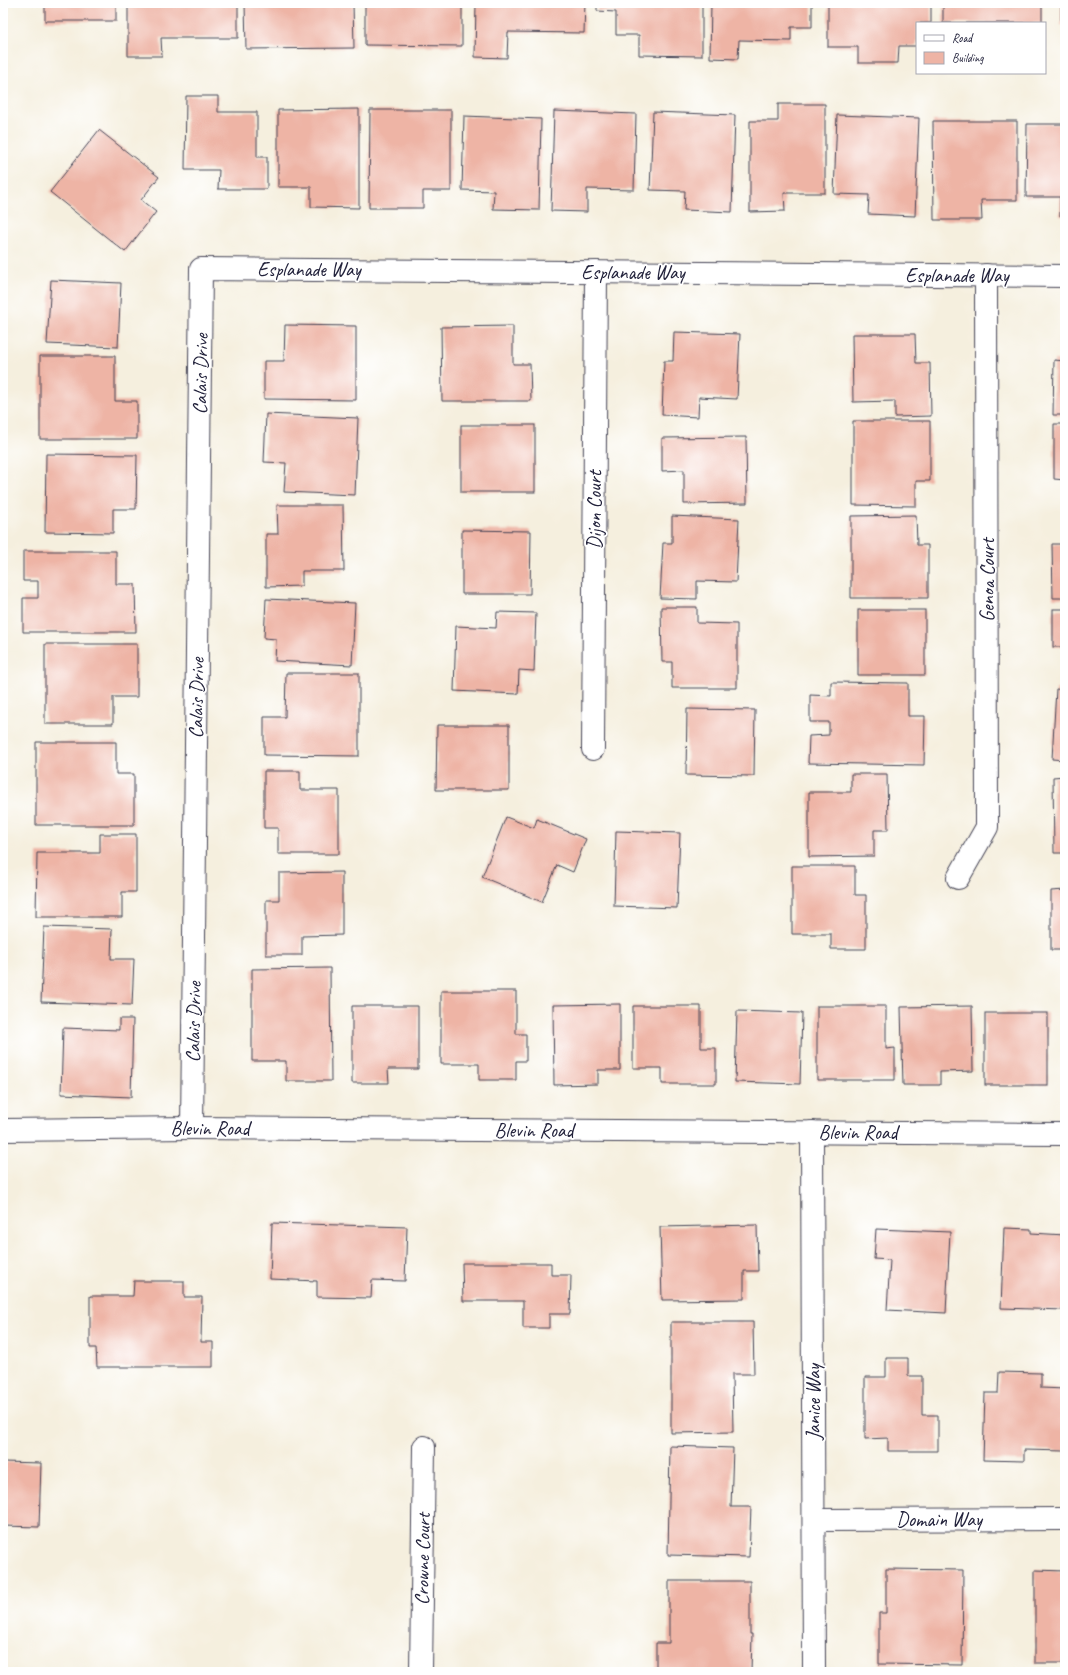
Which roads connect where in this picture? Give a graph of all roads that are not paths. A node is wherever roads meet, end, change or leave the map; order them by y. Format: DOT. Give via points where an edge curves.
graph roads {
  1 [pos="201,268"];
  2 [pos="596,272"];
  3 [pos="986,275"];
  4 [pos="1065,276"];
  5 [pos="593,749"];
  6 [pos="958,878"];
  7 [pos="192,1128"];
  8 [pos="3,1130"];
  9 [pos="812,1132"];
  10 [pos="1065,1134"];
  11 [pos="424,1447"];
  12 [pos="1065,1519"];
  13 [pos="814,1520"];
  14 [pos="420,1672"];
  15 [pos="814,1672"];
  1 -- 2 [label="street, Esplanade Way"];
  1 -- 7 [label="street, Calais Drive"];
  2 -- 3 [label="street, Esplanade Way"];
  2 -- 5 [label="street, Dijon Court"];
  3 -- 4 [label="street, Esplanade Way"];
  3 -- 6 [label="street, Genoa Court" via="988,827"];
  7 -- 8 [label="street, Blevin Road"];
  7 -- 9 [label="street, Blevin Road"];
  9 -- 10 [label="street, Blevin Road"];
  9 -- 13 [label="street, Janice Way"];
  11 -- 14 [label="street, Crowne Court"];
  12 -- 13 [label="street, Domain Way"];
  13 -- 15 [label="street, Janice Way"];
}
